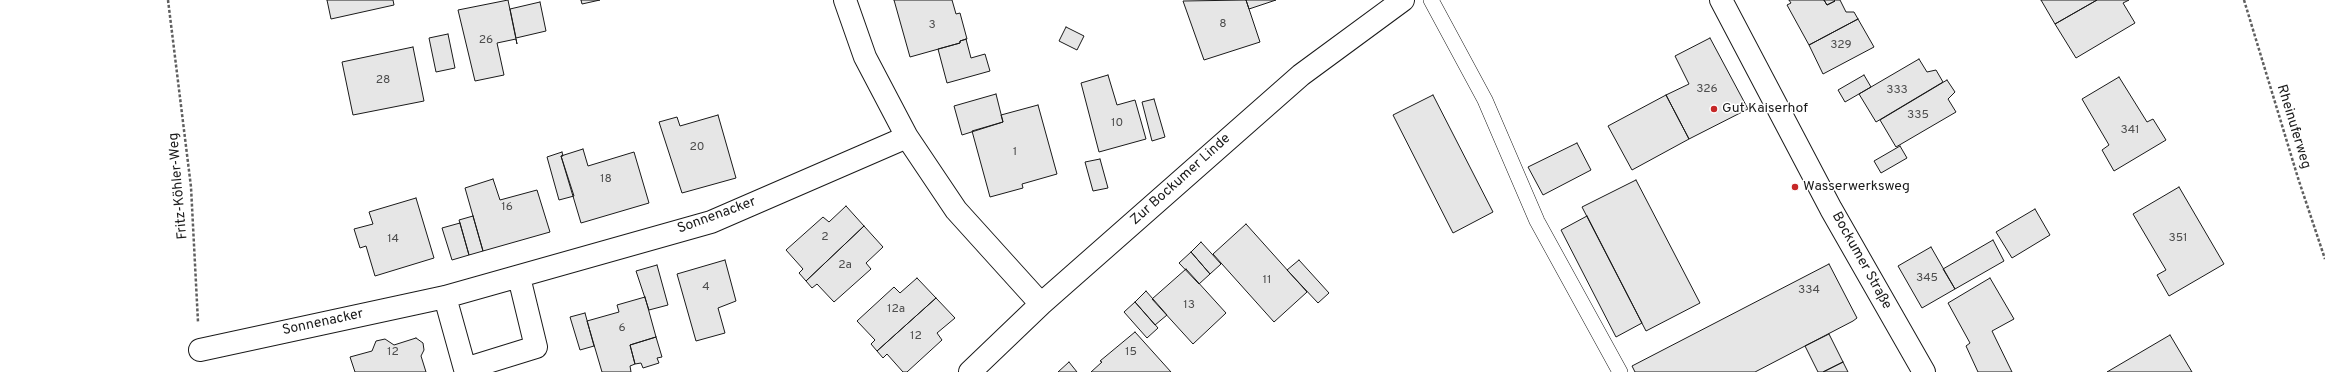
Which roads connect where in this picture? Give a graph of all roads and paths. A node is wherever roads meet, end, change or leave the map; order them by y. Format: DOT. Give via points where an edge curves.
graph roads {
  1 [pos="168,0"];
  2 [pos="845,0"];
  3 [pos="1403,0"];
  4 [pos="1431,0"];
  5 [pos="1721,0"];
  6 [pos="2244,0"];
  7 [pos="908,137"];
  8 [pos="2325,259"];
  9 [pos="519,277"];
  10 [pos="446,296"];
  11 [pos="1041,304"];
  12 [pos="200,350"];
  13 [pos="970,372"];
  14 [pos="1620,372"];
  15 [pos="1924,372"];
  1 -- 12 [label="path, Fritz-Köhler-Weg" via="191,187"];
  2 -- 7 [label="street" via="865,57"];
  3 -- 11 [label="street, Zur Bockumer Linde" via="1301,75"];
  4 -- 14 [label="lane" via="1485,100 1537,221"];
  5 -- 15 [label="street, Bockumer Straße" via="1820,189"];
  6 -- 8 [label="path, Rheinuferweg"];
  7 -- 9 [label="street, Sonnenacker" via="712,222"];
  7 -- 11 [label="street" via="956,210"];
  9 -- 10 [label="street, Sonnenacker"];
  9 -- 10 [label="street" via="536,348 465,369"];
  10 -- 12 [label="street, Sonnenacker"];
  11 -- 13 [label="street, Zur Bockumer Linde"];
}
